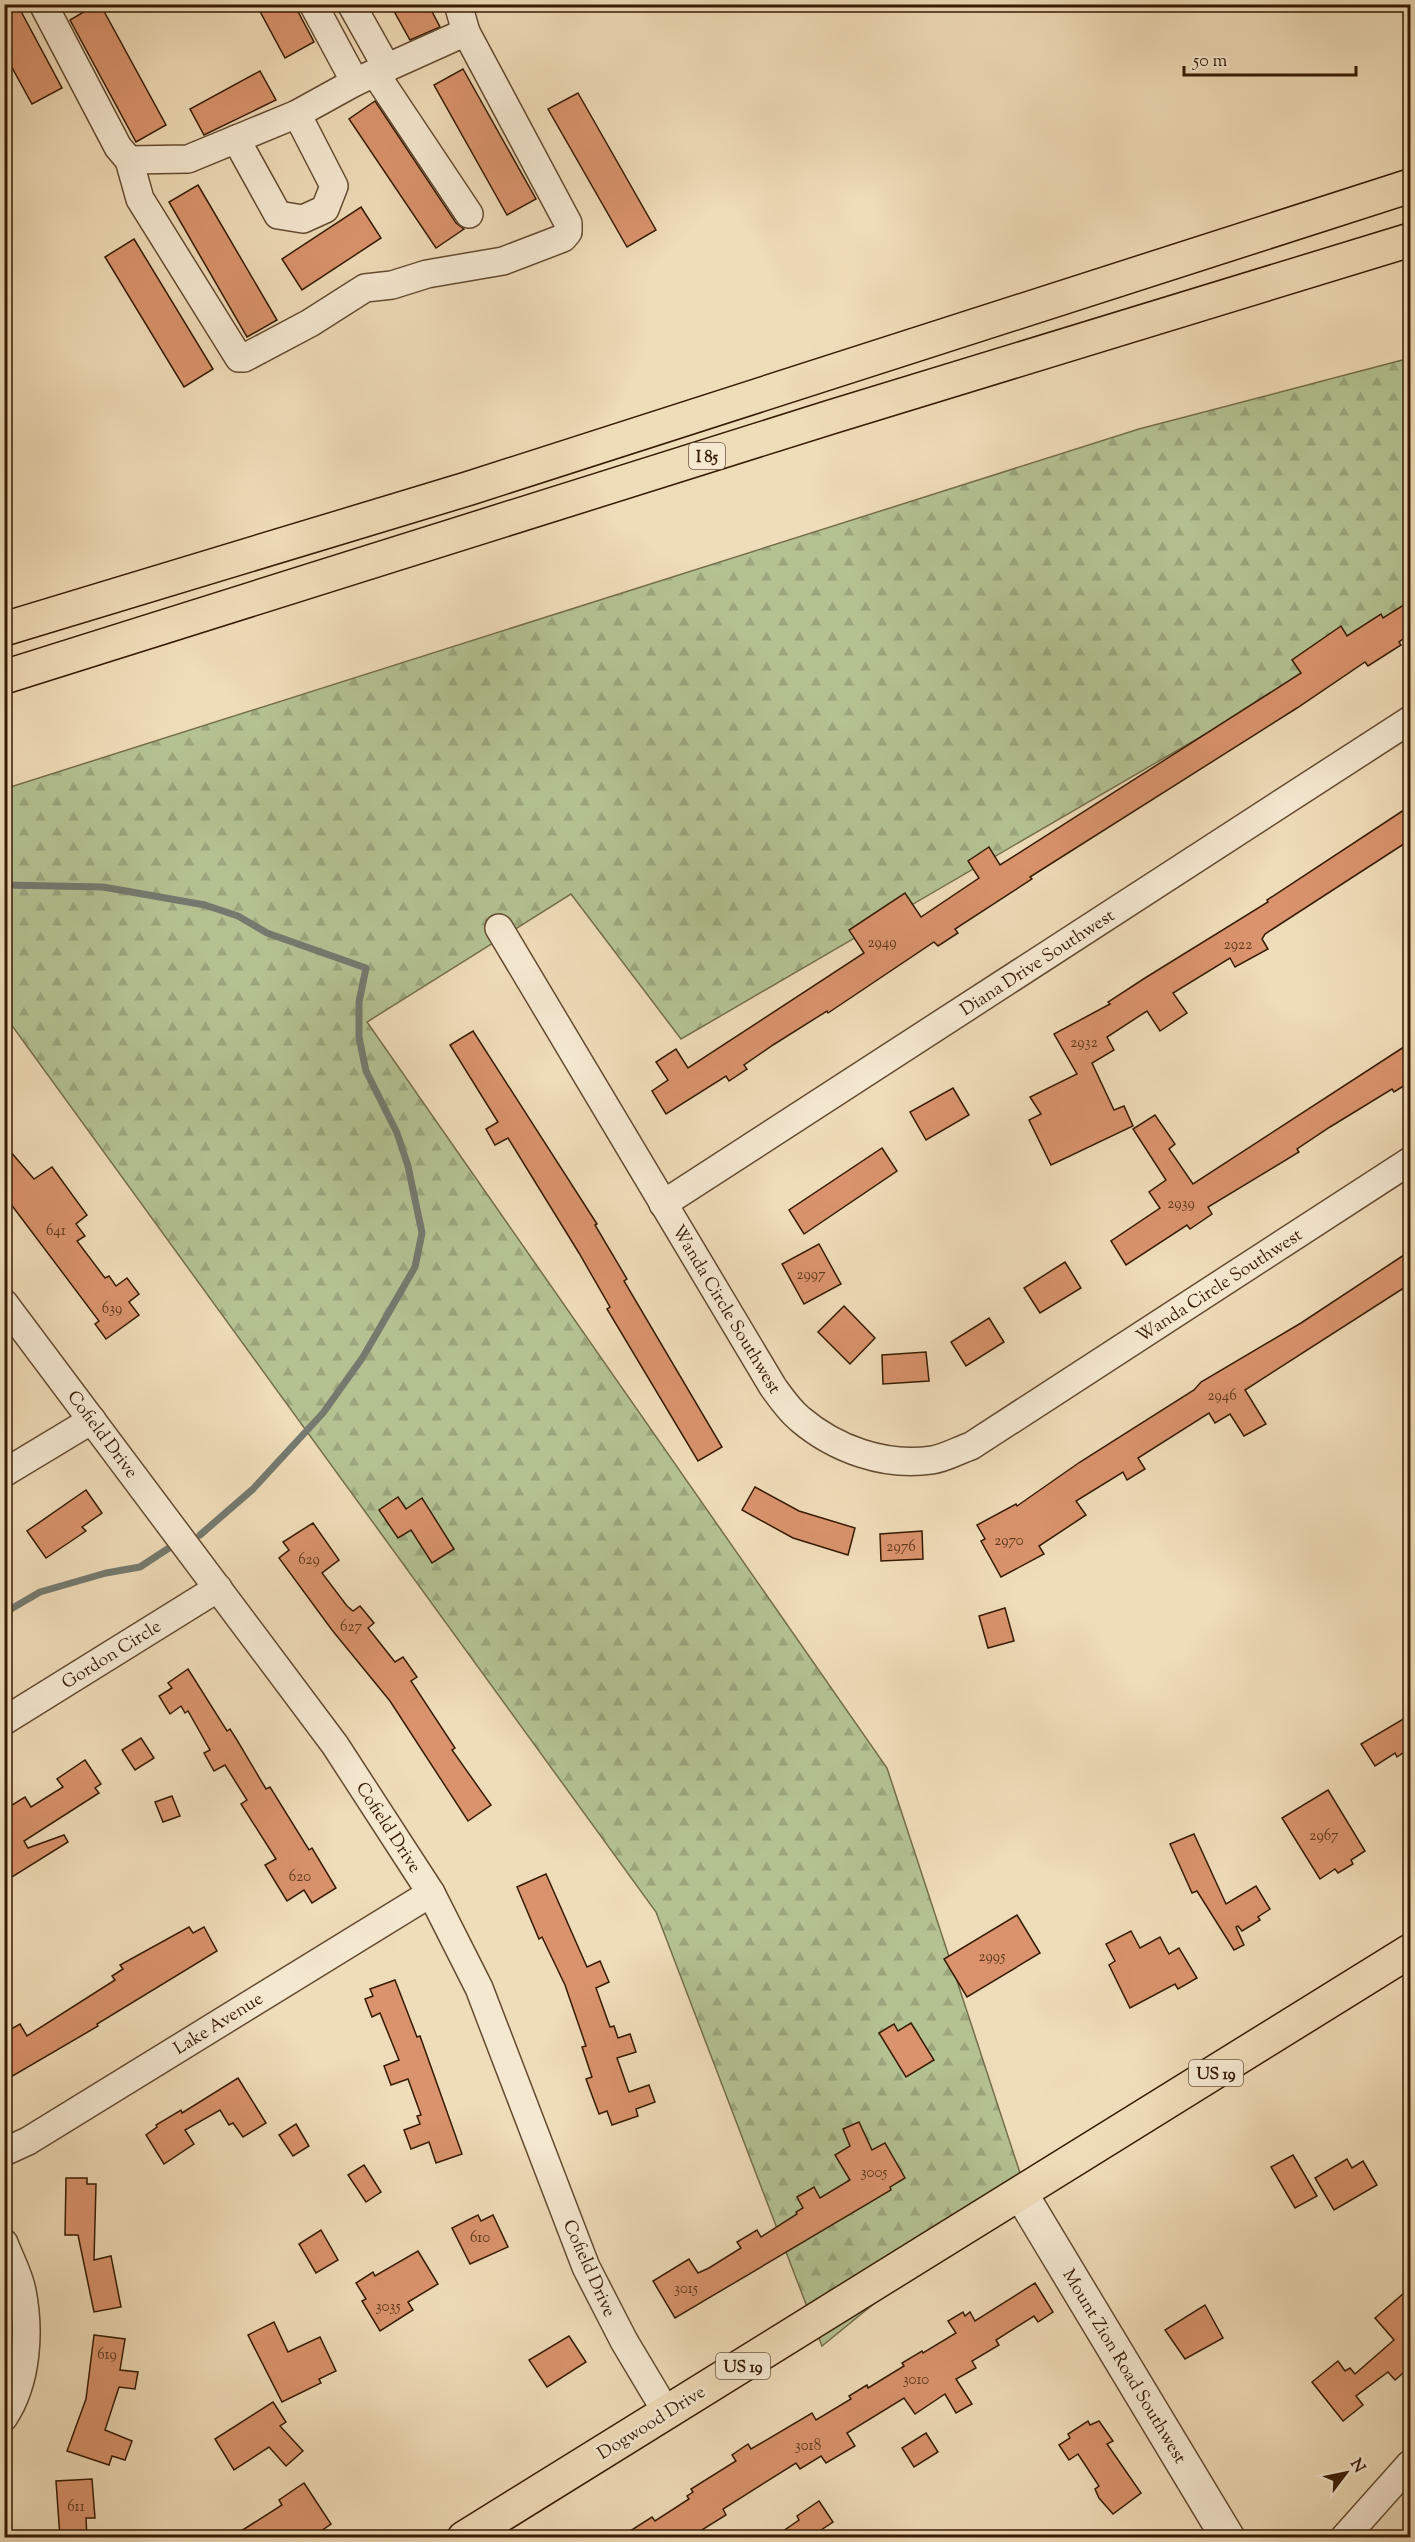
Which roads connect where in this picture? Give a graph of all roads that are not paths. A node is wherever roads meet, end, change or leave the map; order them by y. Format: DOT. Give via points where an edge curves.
graph roads {
  1 [pos="313,4"];
  2 [pos="351,4"];
  3 [pos="458,4"];
  4 [pos="48,6"];
  5 [pos="466,32"];
  6 [pos="372,74"];
  7 [pos="297,114"];
  8 [pos="236,139"];
  9 [pos="129,160"];
  10 [pos="1410,186"];
  11 [pos="469,214"];
  12 [pos="1410,240"];
  13 [pos="4,629"];
  14 [pos="4,677"];
  15 [pos="1410,720"];
  16 [pos="499,928"];
  17 [pos="1410,1161"];
  18 [pos="663,1203"];
  19 [pos="4,1303"];
  20 [pos="92,1420"];
  21 [pos="4,1473"];
  22 [pos="218,1588"];
  23 [pos="4,1721"];
  24 [pos="431,1893"];
  25 [pos="1410,1952"];
  26 [pos="4,2152"];
  27 [pos="1021,2194"];
  28 [pos="4,2243"];
  29 [pos="667,2412"];
  30 [pos="4,2417"];
  31 [pos="1410,2464"];
  32 [pos="464,2538"];
  33 [pos="1228,2538"];
  34 [pos="1344,2538"];
  1 -- 6 [label="street"];
  2 -- 6 [label="street"];
  3 -- 5 [label="street"];
  4 -- 9 [label="street" via="118,147"];
  5 -- 6 [label="street"];
  5 -- 9 [label="street" via="568,223 563,238 503,261 365,288 310,323 239,358 140,199"];
  6 -- 7 [label="street"];
  6 -- 11 [label="street"];
  7 -- 8 [label="street"];
  7 -- 8 [label="street" via="334,186 325,209 303,219 278,215"];
  8 -- 9 [label="street" via="188,159"];
  10 -- 13 [label="main road, I 85" via="470,488"];
  12 -- 14 [label="main road, I 85"];
  15 -- 18 [label="street, Diana Drive Southwest"];
  16 -- 18 [label="street, Wanda Circle Southwest"];
  17 -- 18 [label="street, Wanda Circle Southwest" via="971,1446 933,1460 896,1461 855,1451 824,1438 798,1417 773,1387"];
  19 -- 20 [label="street, Cofield Drive"];
  20 -- 21 [label="street"];
  20 -- 22 [label="street, Cofield Drive"];
  22 -- 23 [label="street, Gordon Circle"];
  22 -- 24 [label="street, Cofield Drive" via="335,1745"];
  24 -- 26 [label="street, Lake Avenue" via="28,2141"];
  24 -- 29 [label="street, Cofield Drive" via="479,1988 586,2267"];
  25 -- 27 [label="main road, US 19"];
  27 -- 29 [label="main road, Dogwood Drive / US 19"];
  27 -- 33 [label="street, Mount Zion Road Southwest"];
  28 -- 30 [label="street" via="22,2290 27,2345 12,2405"];
  29 -- 32 [label="main road, Dogwood Drive / US 19"];
  31 -- 34 [label="street"];
}
